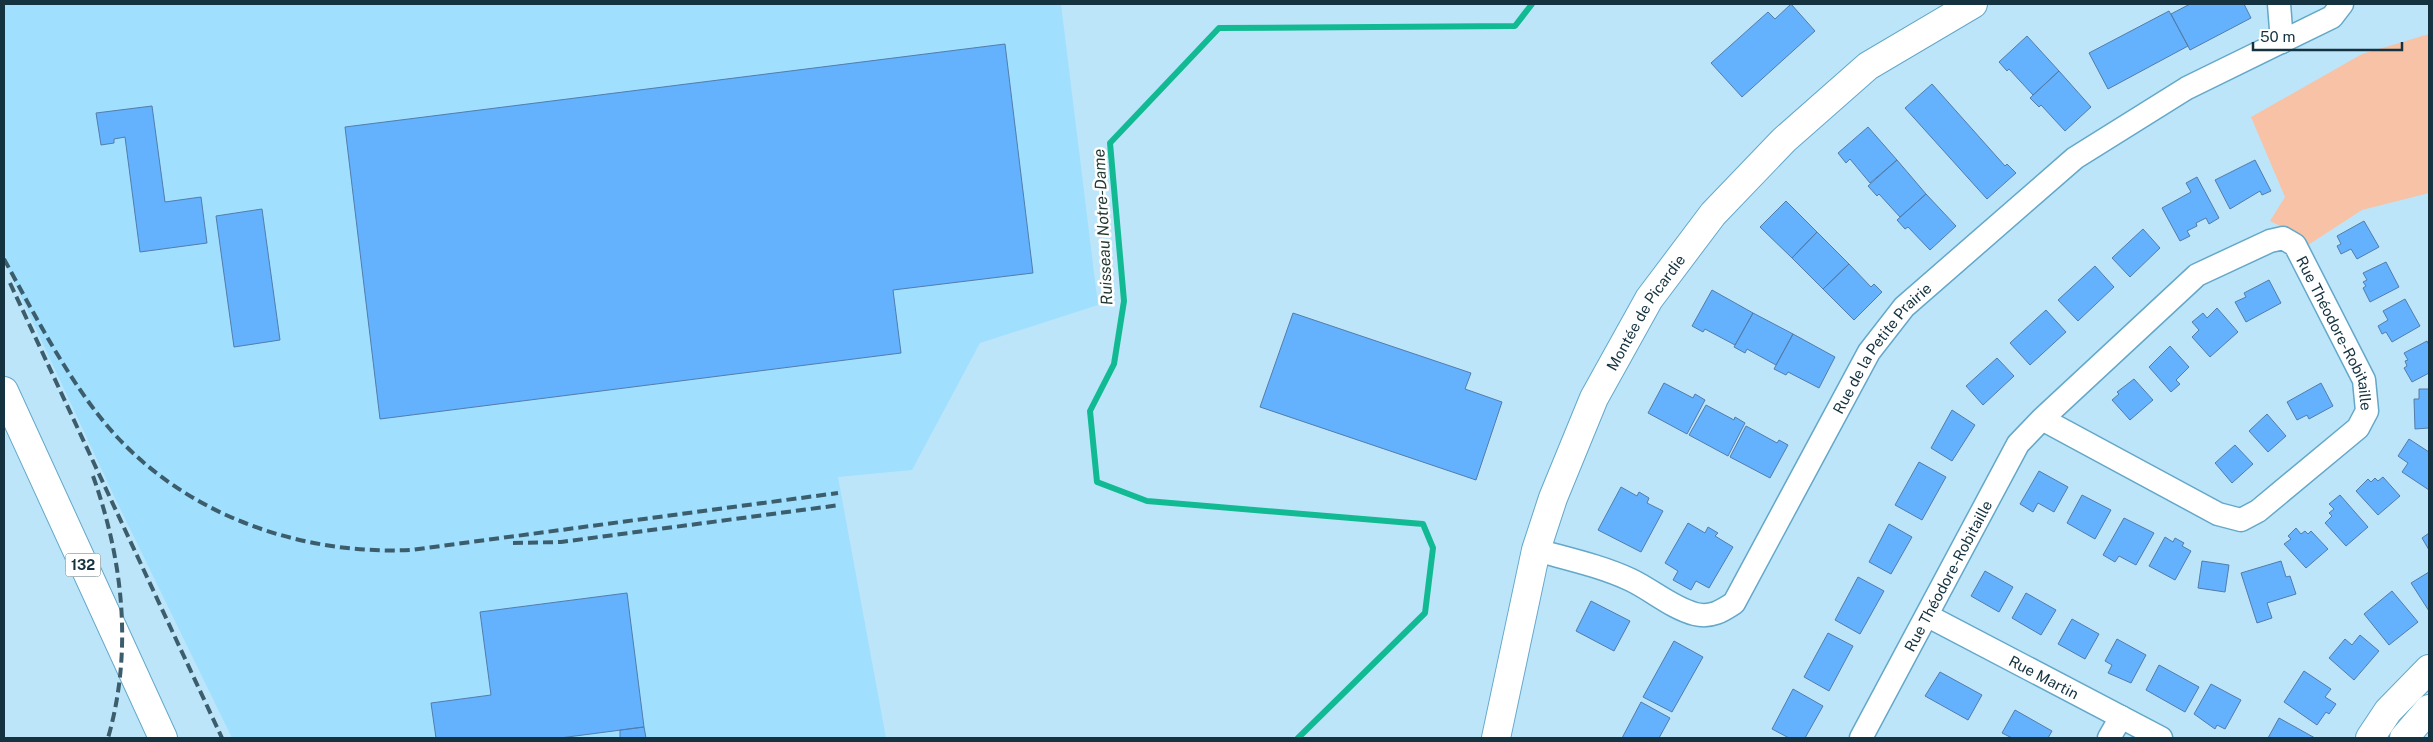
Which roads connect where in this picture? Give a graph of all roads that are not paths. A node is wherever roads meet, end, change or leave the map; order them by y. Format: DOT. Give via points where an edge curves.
graph roads {
  1 [pos="1973,4"];
  2 [pos="2280,4"];
  3 [pos="2342,4"];
  4 [pos="2282,42"];
  5 [pos="4,391"];
  6 [pos="2042,418"];
  7 [pos="1536,550"];
  8 [pos="1928,616"];
  9 [pos="2429,669"];
  10 [pos="2429,709"];
  11 [pos="2121,717"];
  12 [pos="162,738"];
  13 [pos="1496,738"];
  14 [pos="1861,738"];
  15 [pos="2109,738"];
  16 [pos="2161,738"];
  17 [pos="2370,738"];
  18 [pos="2404,738"];
  1 -- 7 [label="street, Montée de Picardie" via="1868,66 1784,140 1713,214 1649,299 1594,398 1553,498"];
  2 -- 4 [label="street"];
  3 -- 4 [label="street, Rue de la Petite Prairie" via="2332,17"];
  4 -- 7 [label="street, Rue de la Petite Prairie" via="2186,88 2075,158 1904,307 1869,352 1734,603 1718,614 1696,614 1602,568"];
  5 -- 12 [label="street, 132"];
  6 -- 6 [label="street, Rue Théodore-Robitaille" via="2197,275 2283,238 2295,244 2364,380 2368,411 2358,428 2258,511 2241,520 2218,514"];
  6 -- 8 [label="street, Rue Théodore-Robitaille" via="2018,444"];
  7 -- 13 [label="street, Montée de Picardie"];
  8 -- 11 [label="street, Rue Martin"];
  8 -- 14 [label="street, Rue Théodore-Robitaille"];
  9 -- 17 [label="street" via="2388,711"];
  10 -- 18 [label="street"];
  11 -- 15 [label="street"];
  11 -- 16 [label="street, Rue Martin"];
}
